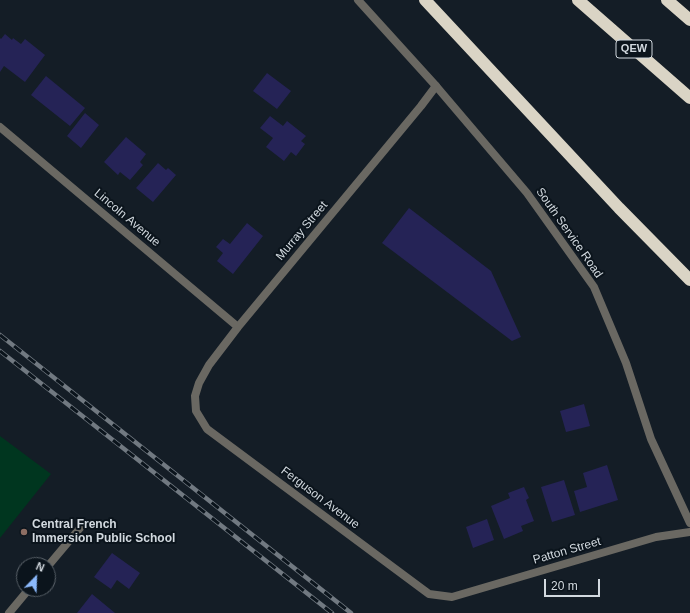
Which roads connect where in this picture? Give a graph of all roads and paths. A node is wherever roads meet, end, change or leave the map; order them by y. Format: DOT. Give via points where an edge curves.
graph roads {
  1 [pos="358,0"];
  2 [pos="425,0"];
  3 [pos="578,0"];
  4 [pos="667,0"];
  5 [pos="690,20"];
  6 [pos="436,86"];
  7 [pos="690,98"];
  8 [pos="0,128"];
  9 [pos="690,280"];
  10 [pos="238,327"];
  11 [pos="196,396"];
  12 [pos="690,523"];
  13 [pos="80,528"];
  14 [pos="690,532"];
  15 [pos="56,557"];
  16 [pos="22,597"];
  17 [pos="452,597"];
  18 [pos="9,613"];
  1 -- 6 [label="street, South Service Road"];
  2 -- 9 [label="highway" via="619,208"];
  3 -- 7 [label="highway, QEW"];
  4 -- 5 [label="highway"];
  6 -- 10 [label="street, Murray Street"];
  6 -- 12 [label="street, South Service Road" via="530,196 594,287 626,363 651,439"];
  8 -- 10 [label="street, Lincoln Avenue"];
  10 -- 11 [label="street, Murray Street" via="209,366 199,383"];
  11 -- 17 [label="street, Ferguson Avenue" via="196,411 207,429 429,594"];
  13 -- 15 [label="street"];
  14 -- 17 [label="street, Patton Street" via="656,537"];
  16 -- 18 [label="street"];
}
